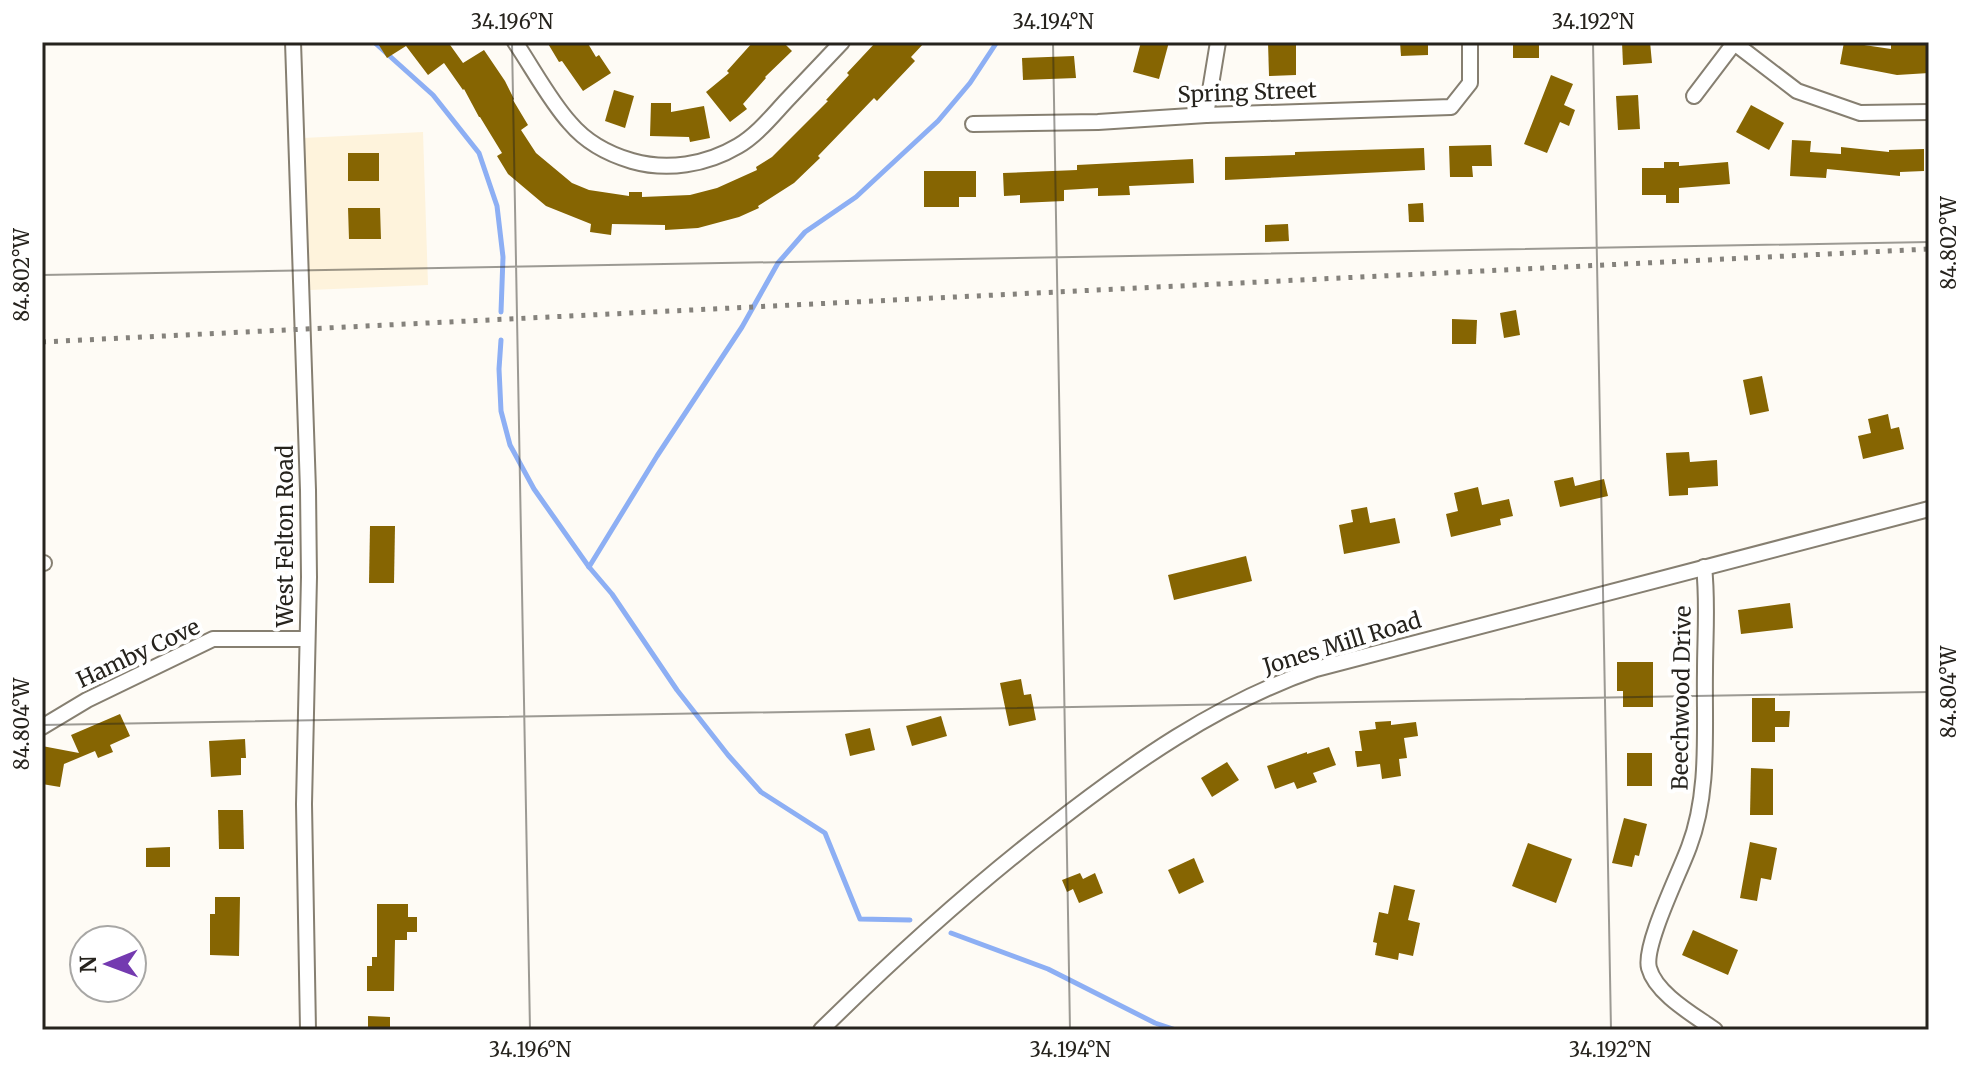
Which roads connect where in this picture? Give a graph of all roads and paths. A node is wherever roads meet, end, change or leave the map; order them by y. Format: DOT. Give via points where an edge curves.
graph roads {
  1 [pos="293,42"];
  2 [pos="515,42"];
  3 [pos="842,42"];
  4 [pos="1218,42"];
  5 [pos="1470,42"];
  6 [pos="1734,43"];
  7 [pos="1694,96"];
  8 [pos="1929,112"];
  9 [pos="1206,115"];
  10 [pos="973,124"];
  11 [pos="1929,509"];
  12 [pos="1704,567"];
  13 [pos="307,639"];
  14 [pos="42,727"];
  15 [pos="308,1030"];
  16 [pos="821,1030"];
  17 [pos="1715,1030"];
  1 -- 13 [label="street, West Felton Road" via="308,475"];
  2 -- 3 [label="street" via="570,124 588,141 612,155 654,166 711,159 740,145"];
  4 -- 9 [label="street"];
  5 -- 9 [label="street, Spring Street" via="1470,83 1451,107"];
  6 -- 7 [label="street"];
  6 -- 8 [label="street" via="1797,91 1860,113"];
  9 -- 10 [label="street, Spring Street"];
  11 -- 12 [label="street, Jones Mill Road"];
  12 -- 16 [label="street, Jones Mill Road" via="1316,669 1225,708 1136,764 1025,847"];
  12 -- 17 [label="street, Beechwood Drive" via="1700,806 1656,930 1649,968 1657,986"];
  13 -- 14 [label="street, Hamby Cove" via="213,639"];
  13 -- 15 [label="street, West Felton Road"];
}
